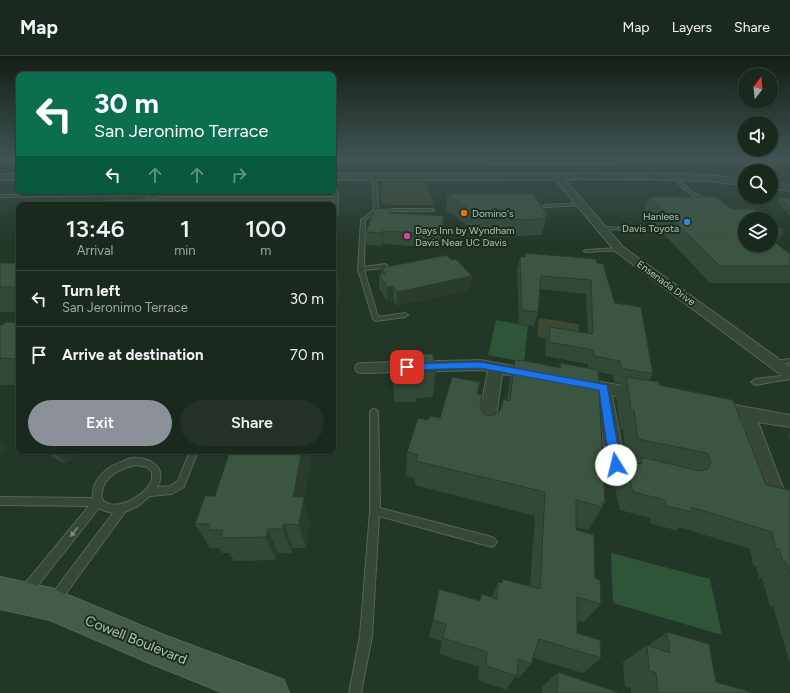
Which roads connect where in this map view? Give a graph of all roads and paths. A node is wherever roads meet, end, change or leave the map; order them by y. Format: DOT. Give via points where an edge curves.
graph roads {
  1 [pos="375,187"];
  2 [pos="567,187"];
  3 [pos="684,187"];
  4 [pos="78,194"];
  5 [pos="155,194"];
  6 [pos="277,194"];
  7 [pos="337,195"];
  8 [pos="0,196"];
  9 [pos="147,202"];
  10 [pos="336,202"];
  11 [pos="582,204"];
  12 [pos="711,205"];
  13 [pos="546,206"];
  14 [pos="376,210"];
  15 [pos="432,210"];
  16 [pos="602,228"];
  17 [pos="634,229"];
  18 [pos="619,249"];
  19 [pos="586,251"];
  20 [pos="384,266"];
  21 [pos="361,269"];
  22 [pos="405,315"];
  23 [pos="790,361"];
  24 [pos="774,363"];
  25 [pos="362,368"];
  26 [pos="496,368"];
  27 [pos="790,374"];
  28 [pos="542,376"];
  29 [pos="790,377"];
  30 [pos="565,380"];
  31 [pos="755,382"];
  32 [pos="603,387"];
  33 [pos="656,397"];
  34 [pos="702,405"];
  35 [pos="374,412"];
  36 [pos="747,413"];
  37 [pos="790,421"];
  38 [pos="485,432"];
  39 [pos="193,454"];
  40 [pos="661,475"];
  41 [pos="150,492"];
  42 [pos="776,496"];
  43 [pos="0,501"];
  44 [pos="98,502"];
  45 [pos="122,508"];
  46 [pos="375,510"];
  47 [pos="492,542"];
  48 [pos="24,598"];
  49 [pos="271,693"];
  50 [pos="355,693"];
  1 -- 14 [label="lane"];
  2 -- 11 [label="street, Ensenada Drive"];
  3 -- 12 [label="lane"];
  4 -- 8 [label="lane"];
  5 -- 9 [label="lane"];
  6 -- 7 [label="lane"];
  7 -- 10 [label="lane"];
  11 -- 13 [label="lane"];
  11 -- 16 [label="street, Ensenada Drive"];
  14 -- 15 [label="lane"];
  14 -- 21 [label="lane" via="363,220"];
  16 -- 17 [label="lane"];
  16 -- 18 [label="street, Ensenada Drive"];
  18 -- 19 [label="lane"];
  18 -- 24 [label="street, Ensenada Drive"];
  20 -- 21 [label="lane"];
  21 -- 22 [label="lane" via="376,318"];
  23 -- 24 [label="lane"];
  24 -- 27 [label="street, Ensenada Drive"];
  25 -- 26 [label="street" via="480,365"];
  26 -- 28 [label="street"];
  26 -- 38 [label="street"];
  29 -- 31 [label="lane"];
  30 -- 32 [label="street"];
  32 -- 33 [label="street"];
  32 -- 40 [label="street" via="616,465"];
  34 -- 36 [label="street"];
  35 -- 46 [label="lane"];
  36 -- 37 [label="street"];
  36 -- 42 [label="street"];
  39 -- 41 [label="lane" via="181,484 172,490"];
  41 -- 44 [label="lane" via="155,484 156,470 145,461 127,462 109,472 102,480 97,488"];
  41 -- 45 [label="lane" via="137,502"];
  43 -- 44 [label="lane"];
  44 -- 45 [label="lane" via="112,509"];
  44 -- 48 [label="lane, one-way"];
  45 -- 48 [label="lane"];
  46 -- 47 [label="lane"];
  46 -- 50 [label="lane" via="366,636"];
  48 -- 49 [label="main road, Cowell Boulevard"];
}
